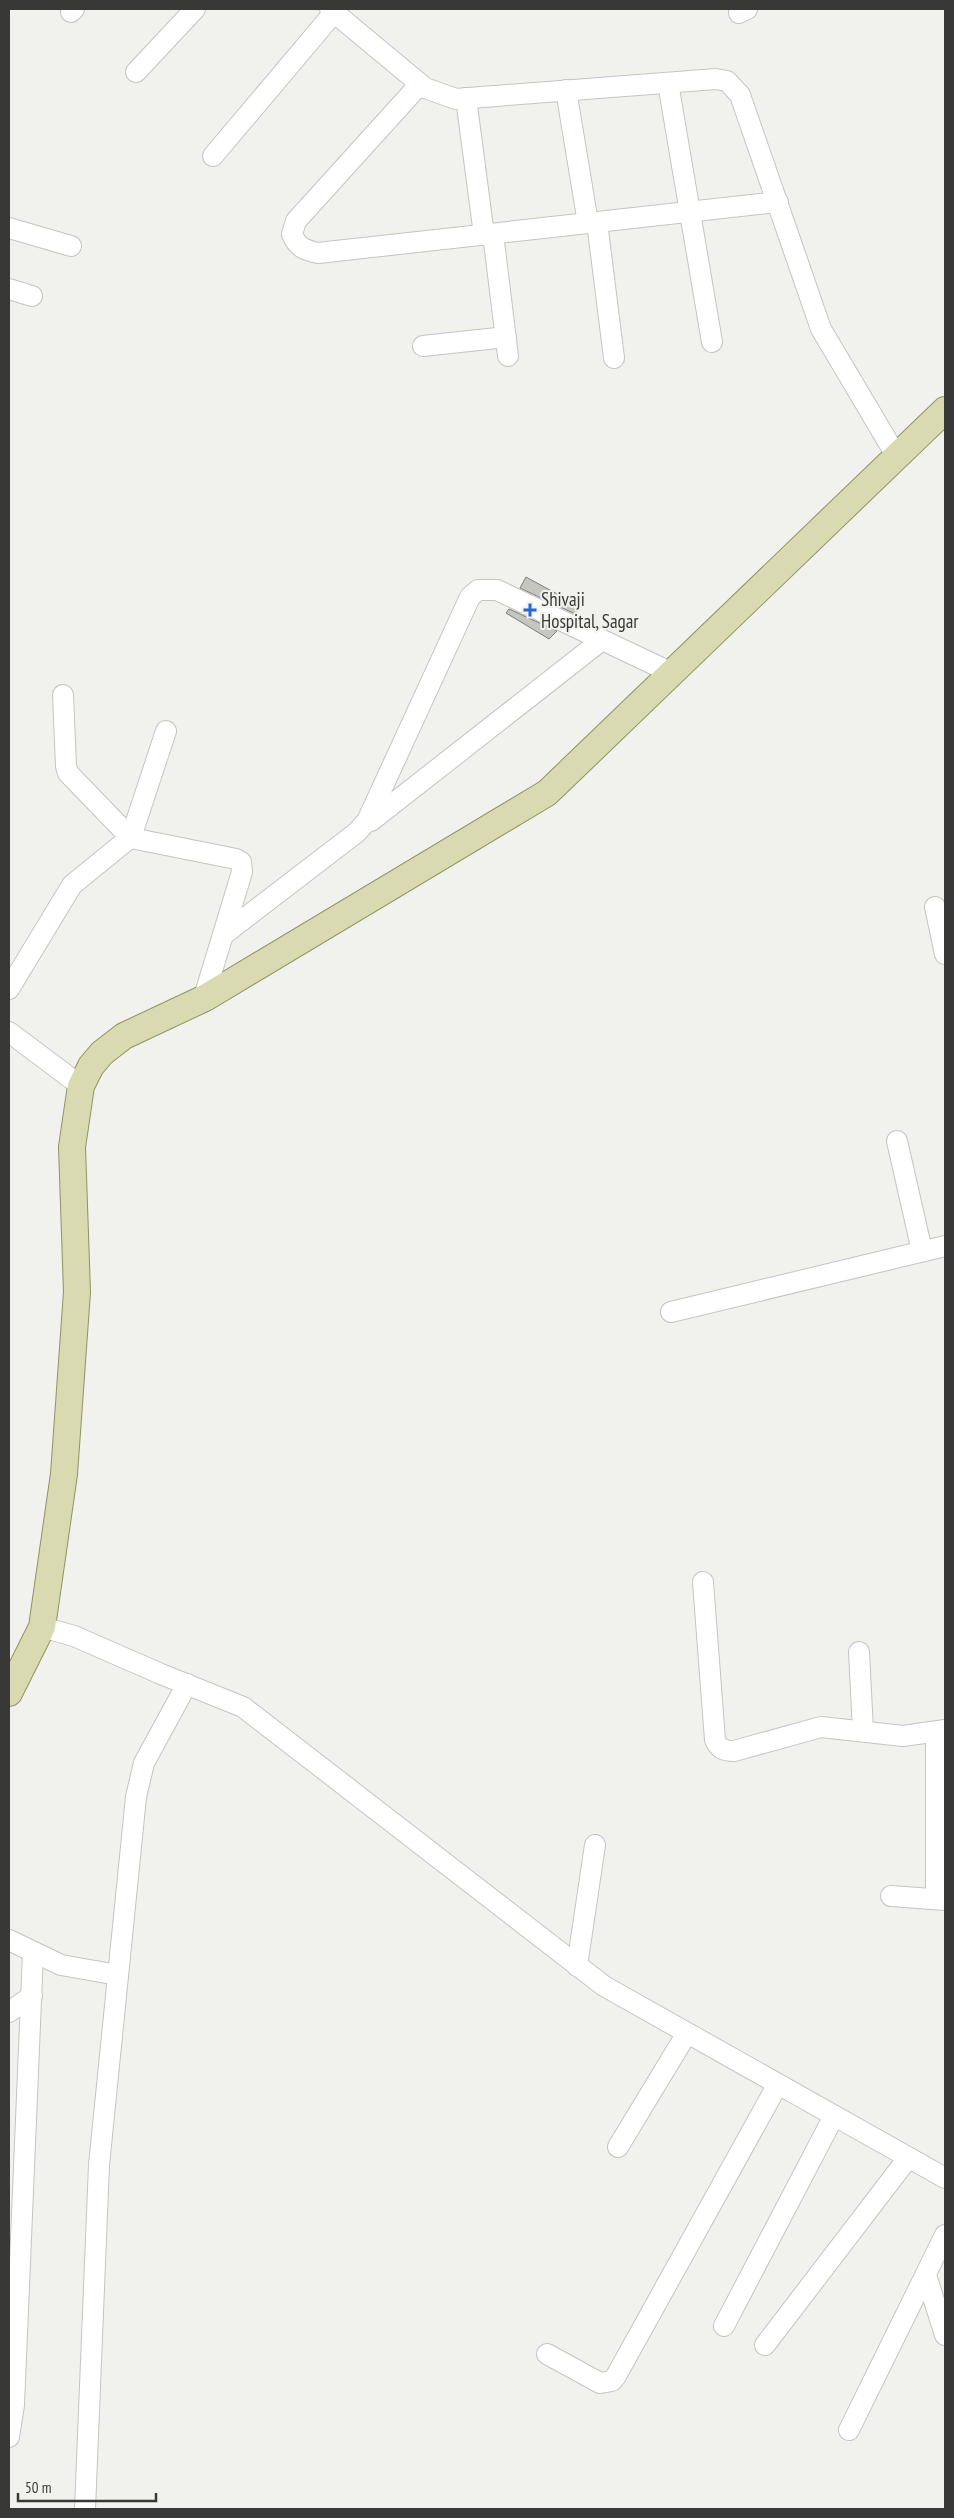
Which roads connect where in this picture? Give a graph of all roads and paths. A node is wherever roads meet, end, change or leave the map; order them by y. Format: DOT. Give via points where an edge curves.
graph roads {
  1 [pos="195,9"];
  2 [pos="334,10"];
  3 [pos="136,72"];
  4 [pos="668,83"];
  5 [pos="420,84"];
  6 [pos="566,90"];
  7 [pos="466,98"];
  8 [pos="213,156"];
  9 [pos="778,202"];
  10 [pos="690,212"];
  11 [pos="592,223"];
  12 [pos="9,228"];
  13 [pos="489,234"];
  14 [pos="71,246"];
  15 [pos="9,289"];
  16 [pos="32,296"];
  17 [pos="712,342"];
  18 [pos="423,346"];
  19 [pos="614,358"];
  20 [pos="945,410"];
  21 [pos="897,457"];
  22 [pos="602,640"];
  23 [pos="672,673"];
  24 [pos="63,695"];
  25 [pos="166,731"];
  26 [pos="360,830"];
  27 [pos="131,837"];
  28 [pos="935,907"];
  29 [pos="223,935"];
  30 [pos="945,954"];
  31 [pos="9,989"];
  32 [pos="204,997"];
  33 [pos="9,1032"];
  34 [pos="81,1086"];
  35 [pos="897,1141"];
  36 [pos="945,1246"];
  37 [pos="922,1251"];
  38 [pos="671,1312"];
  39 [pos="703,1582"];
  40 [pos="42,1626"];
  41 [pos="858,1652"];
  42 [pos="187,1684"];
  43 [pos="9,1693"];
  44 [pos="863,1731"];
  45 [pos="940,1731"];
  46 [pos="595,1845"];
  47 [pos="892,1896"];
  48 [pos="941,1900"];
  49 [pos="9,1940"];
  50 [pos="33,1952"];
  51 [pos="577,1966"];
  52 [pos="118,1975"];
  53 [pos="32,1996"];
  54 [pos="9,2012"];
  55 [pos="687,2033"];
  56 [pos="778,2084"];
  57 [pos="9,2094"];
  58 [pos="27,2102"];
  59 [pos="834,2116"];
  60 [pos="618,2147"];
  61 [pos="908,2158"];
  62 [pos="16,2176"];
  63 [pos="945,2178"];
  64 [pos="945,2235"];
  65 [pos="926,2276"];
  66 [pos="724,2326"];
  67 [pos="945,2335"];
  68 [pos="765,2344"];
  69 [pos="548,2354"];
  70 [pos="11,2395"];
  71 [pos="848,2430"];
  72 [pos="9,2437"];
  73 [pos="85,2509"];
  1 -- 3 [label="street"];
  2 -- 5 [label="street"];
  2 -- 8 [label="street"];
  4 -- 6 [label="street"];
  4 -- 9 [label="street" via="716,79 734,88 740,95"];
  4 -- 10 [label="street"];
  5 -- 7 [label="street" via="440,95"];
  5 -- 13 [label="street" via="296,221 292,234 296,244 304,250 318,253"];
  6 -- 7 [label="street"];
  6 -- 11 [label="street"];
  7 -- 13 [label="street"];
  9 -- 10 [label="street"];
  9 -- 21 [label="street" via="821,329"];
  10 -- 11 [label="street"];
  10 -- 17 [label="street"];
  11 -- 13 [label="street"];
  11 -- 19 [label="street"];
  12 -- 14 [label="street"];
  13 -- 18 [label="street" via="507,346"];
  15 -- 16 [label="street"];
  20 -- 21 [label="main road"];
  21 -- 23 [label="main road"];
  22 -- 23 [label="street"];
  22 -- 26 [label="street"];
  22 -- 26 [label="street" via="497,590 478,590 470,597 376,805"];
  23 -- 32 [label="main road" via="548,793"];
  24 -- 27 [label="street" via="68,773"];
  25 -- 27 [label="street"];
  26 -- 29 [label="street"];
  27 -- 29 [label="street" via="241,862 242,872"];
  27 -- 31 [label="street" via="72,885"];
  28 -- 30 [label="street"];
  29 -- 32 [label="street"];
  32 -- 34 [label="main road" via="124,1036 90,1066"];
  33 -- 34 [label="street"];
  34 -- 40 [label="main road" via="72,1147 77,1292 64,1474"];
  35 -- 37 [label="street"];
  36 -- 37 [label="street"];
  37 -- 38 [label="street"];
  39 -- 44 [label="street" via="718,1747 734,1751 821,1728"];
  40 -- 42 [label="street" via="74,1636"];
  40 -- 43 [label="main road"];
  41 -- 44 [label="street"];
  42 -- 51 [label="street" via="254,1713"];
  42 -- 52 [label="street" via="139,1778"];
  44 -- 45 [label="street" via="903,1736"];
  45 -- 48 [label="street"];
  46 -- 51 [label="street"];
  47 -- 48 [label="street"];
  49 -- 50 [label="street"];
  50 -- 52 [label="street" via="61,1965"];
  50 -- 53 [label="street"];
  51 -- 55 [label="street" via="604,1986"];
  52 -- 73 [label="street" via="99,2165"];
  53 -- 54 [label="street"];
  53 -- 58 [label="street"];
  55 -- 56 [label="street"];
  55 -- 60 [label="street"];
  56 -- 59 [label="street"];
  56 -- 69 [label="street" via="612,2381 600,2383"];
  57 -- 58 [label="street"];
  58 -- 62 [label="street"];
  59 -- 61 [label="street"];
  59 -- 66 [label="street"];
  61 -- 63 [label="street"];
  61 -- 68 [label="street"];
  62 -- 70 [label="street"];
  64 -- 65 [label="street"];
  65 -- 67 [label="street"];
  65 -- 71 [label="street"];
  70 -- 72 [label="street"];
}
